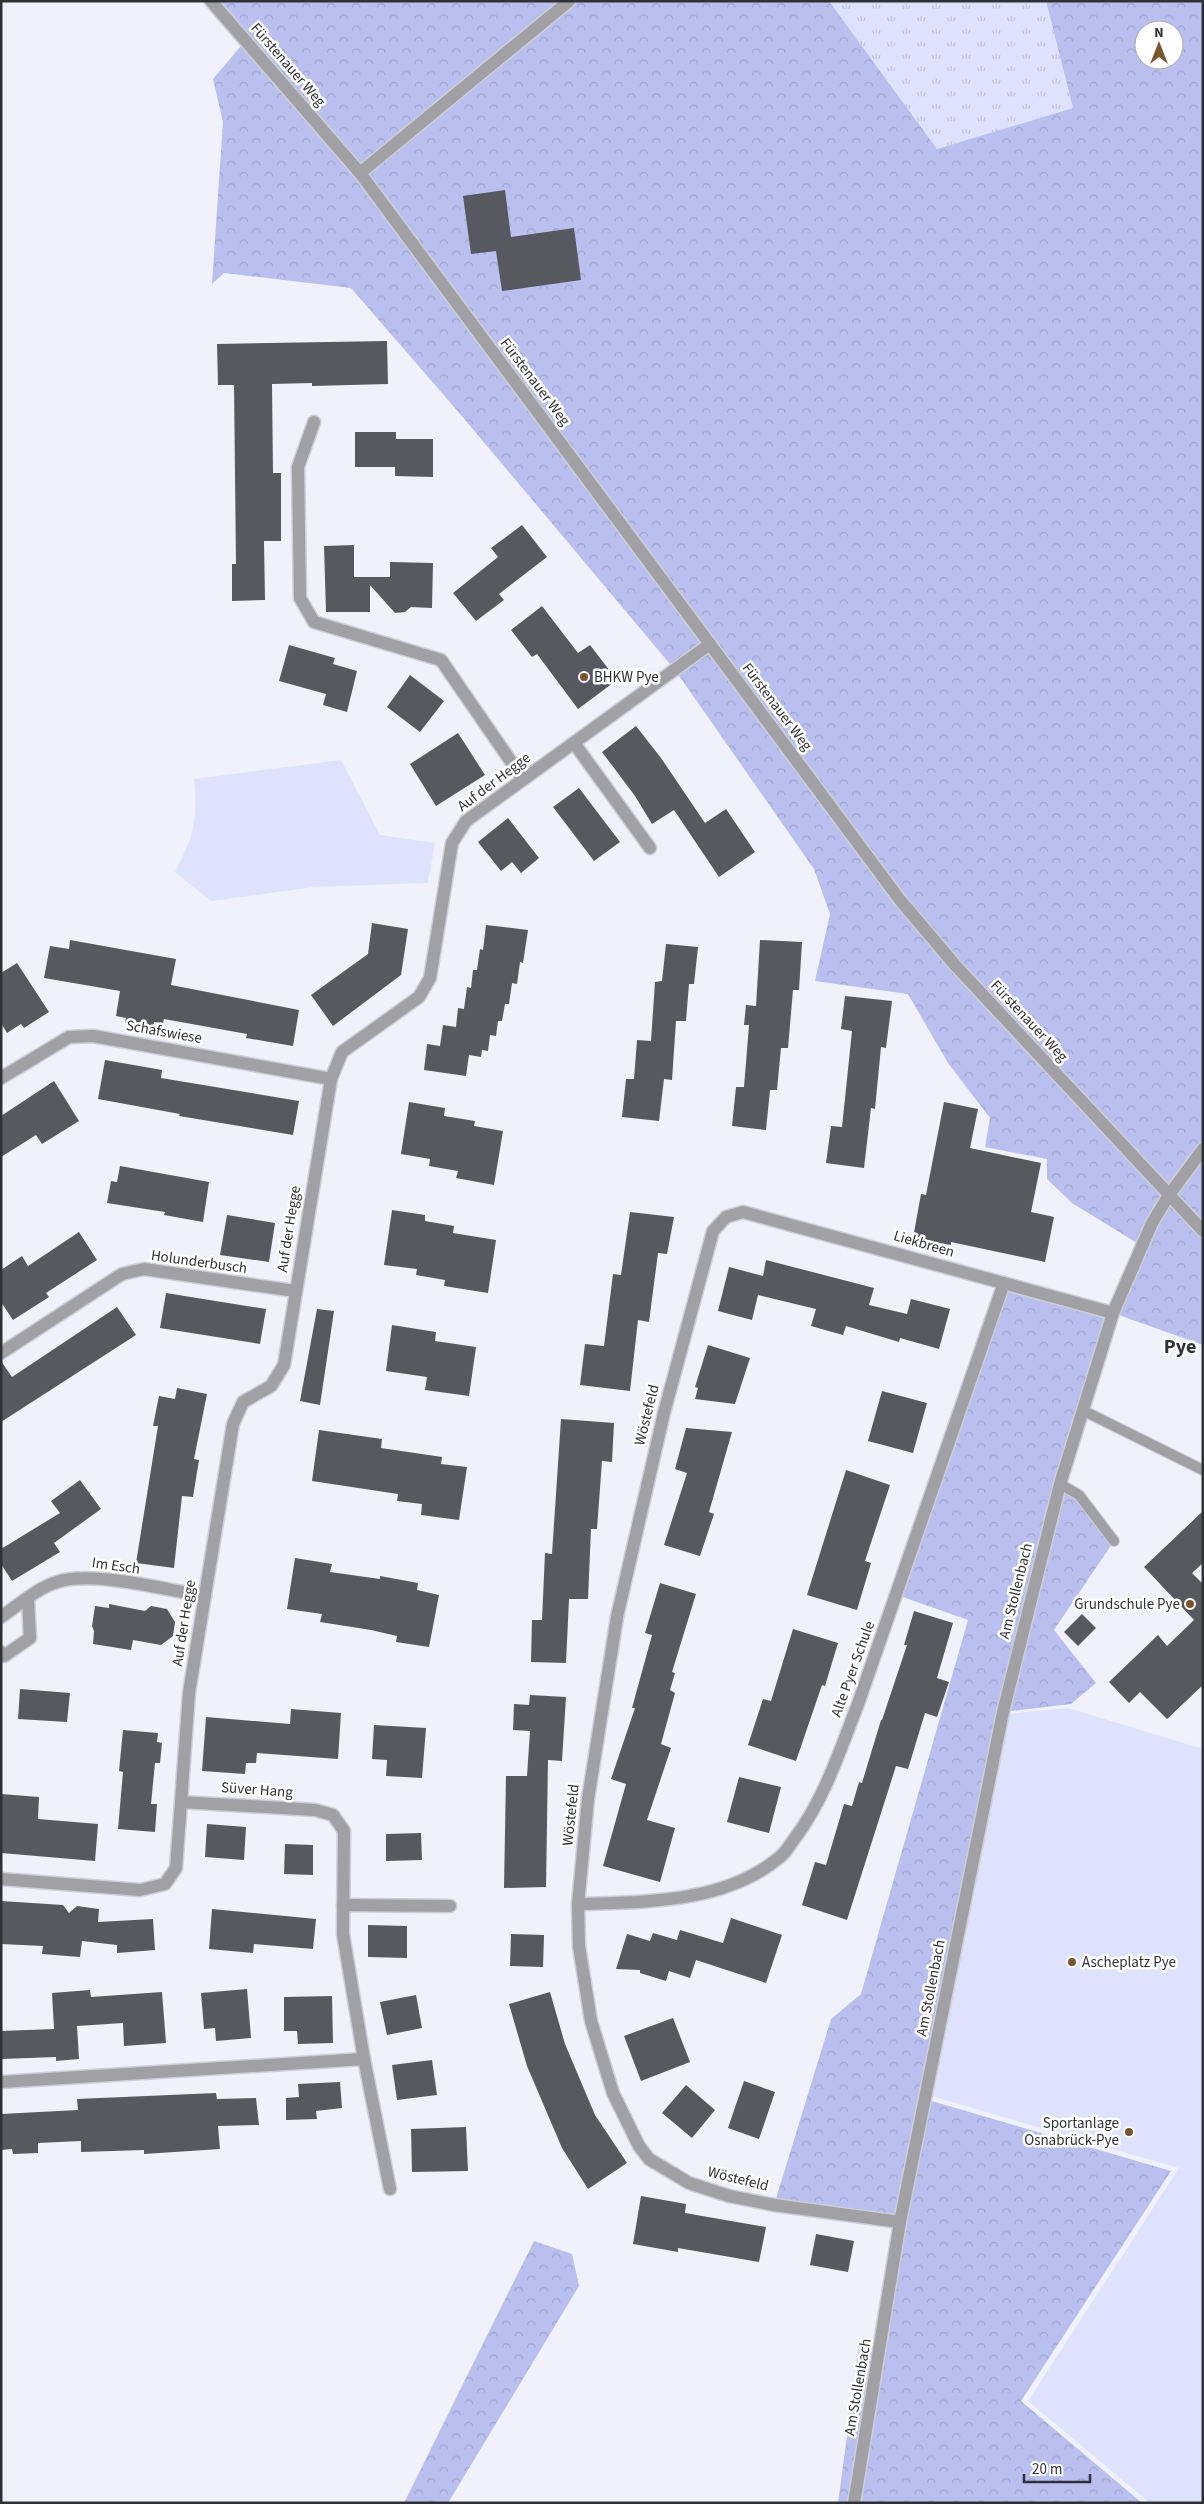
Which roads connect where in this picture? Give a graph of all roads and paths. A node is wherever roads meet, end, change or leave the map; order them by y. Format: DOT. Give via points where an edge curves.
graph roads {
  1 [pos="211,1"];
  2 [pos="569,1"];
  3 [pos="360,173"];
  4 [pos="314,422"];
  5 [pos="710,644"];
  6 [pos="574,743"];
  7 [pos="524,779"];
  8 [pos="650,848"];
  9 [pos="1,1078"];
  10 [pos="331,1078"];
  11 [pos="1203,1150"];
  12 [pos="1169,1195"];
  13 [pos="726,1217"];
  14 [pos="1203,1231"];
  15 [pos="1004,1283"];
  16 [pos="295,1290"];
  17 [pos="1113,1313"];
  18 [pos="1,1353"];
  19 [pos="1084,1411"];
  20 [pos="1203,1470"];
  21 [pos="1060,1484"];
  22 [pos="1114,1541"];
  23 [pos="205,1596"];
  24 [pos="28,1599"];
  25 [pos="1,1617"];
  26 [pos="1,1652"];
  27 [pos="181,1802"];
  28 [pos="1,1879"];
  29 [pos="578,1904"];
  30 [pos="343,1905"];
  31 [pos="450,1906"];
  32 [pos="364,2059"];
  33 [pos="1,2082"];
  34 [pos="390,2189"];
  35 [pos="900,2222"];
  36 [pos="854,2503"];
  1 -- 3 [label="street, Fürstenauer Weg"];
  2 -- 3 [label="street"];
  3 -- 5 [label="street, Fürstenauer Weg"];
  4 -- 7 [label="street" via="298,467 300,598 314,622 441,660"];
  5 -- 6 [label="street, Auf der Hegge"];
  5 -- 12 [label="street, Fürstenauer Weg" via="906,907 955,965"];
  6 -- 7 [label="street, Auf der Hegge"];
  6 -- 8 [label="street"];
  7 -- 10 [label="street, Auf der Hegge" via="466,821 452,843 430,978 419,997 342,1052"];
  9 -- 10 [label="street, Schafswiese" via="69,1037 93,1036"];
  10 -- 16 [label="street, Auf der Hegge"];
  11 -- 12 [label="street, Am Stollenbach"];
  12 -- 14 [label="street, Fürstenauer Weg"];
  12 -- 17 [label="street, Am Stollenbach" via="1152,1223"];
  13 -- 15 [label="street, Liekbreen" via="743,1212 763,1216"];
  13 -- 29 [label="street, Wöstefeld" via="713,1231 707,1247 664,1413 617,1617 588,1799"];
  15 -- 17 [label="street, Liekbreen"];
  15 -- 29 [label="street, Alte Pyer Schule" via="861,1695 836,1763 810,1817 782,1855 749,1878 695,1896 644,1902"];
  16 -- 18 [label="street, Holunderbusch" via="144,1269 122,1274"];
  16 -- 23 [label="street, Auf der Hegge" via="284,1365 271,1386 243,1402 233,1424"];
  17 -- 19 [label="street, Am Stollenbach"];
  19 -- 20 [label="lane"];
  19 -- 21 [label="street, Am Stollenbach"];
  21 -- 22 [label="lane" via="1079,1495"];
  21 -- 35 [label="street, Am Stollenbach" via="1003,1712"];
  23 -- 24 [label="street, Im Esch" via="94,1577 55,1582"];
  23 -- 27 [label="street, Auf der Hegge" via="189,1693"];
  24 -- 25 [label="street, Im Esch"];
  24 -- 26 [label="street" via="30,1638 4,1656"];
  27 -- 28 [label="street" via="176,1868 165,1884 140,1890"];
  27 -- 30 [label="street, Süver Hang" via="315,1810 333,1816 344,1831"];
  29 -- 35 [label="street, Wöstefeld" via="578,1946 591,2021 613,2093 649,2159 689,2183 729,2196"];
  30 -- 31 [label="street"];
  30 -- 32 [label="street, Süver Hang" via="343,1934"];
  32 -- 33 [label="street"];
  32 -- 34 [label="street, Süver Hang"];
  35 -- 36 [label="street, Am Stollenbach"];
}
